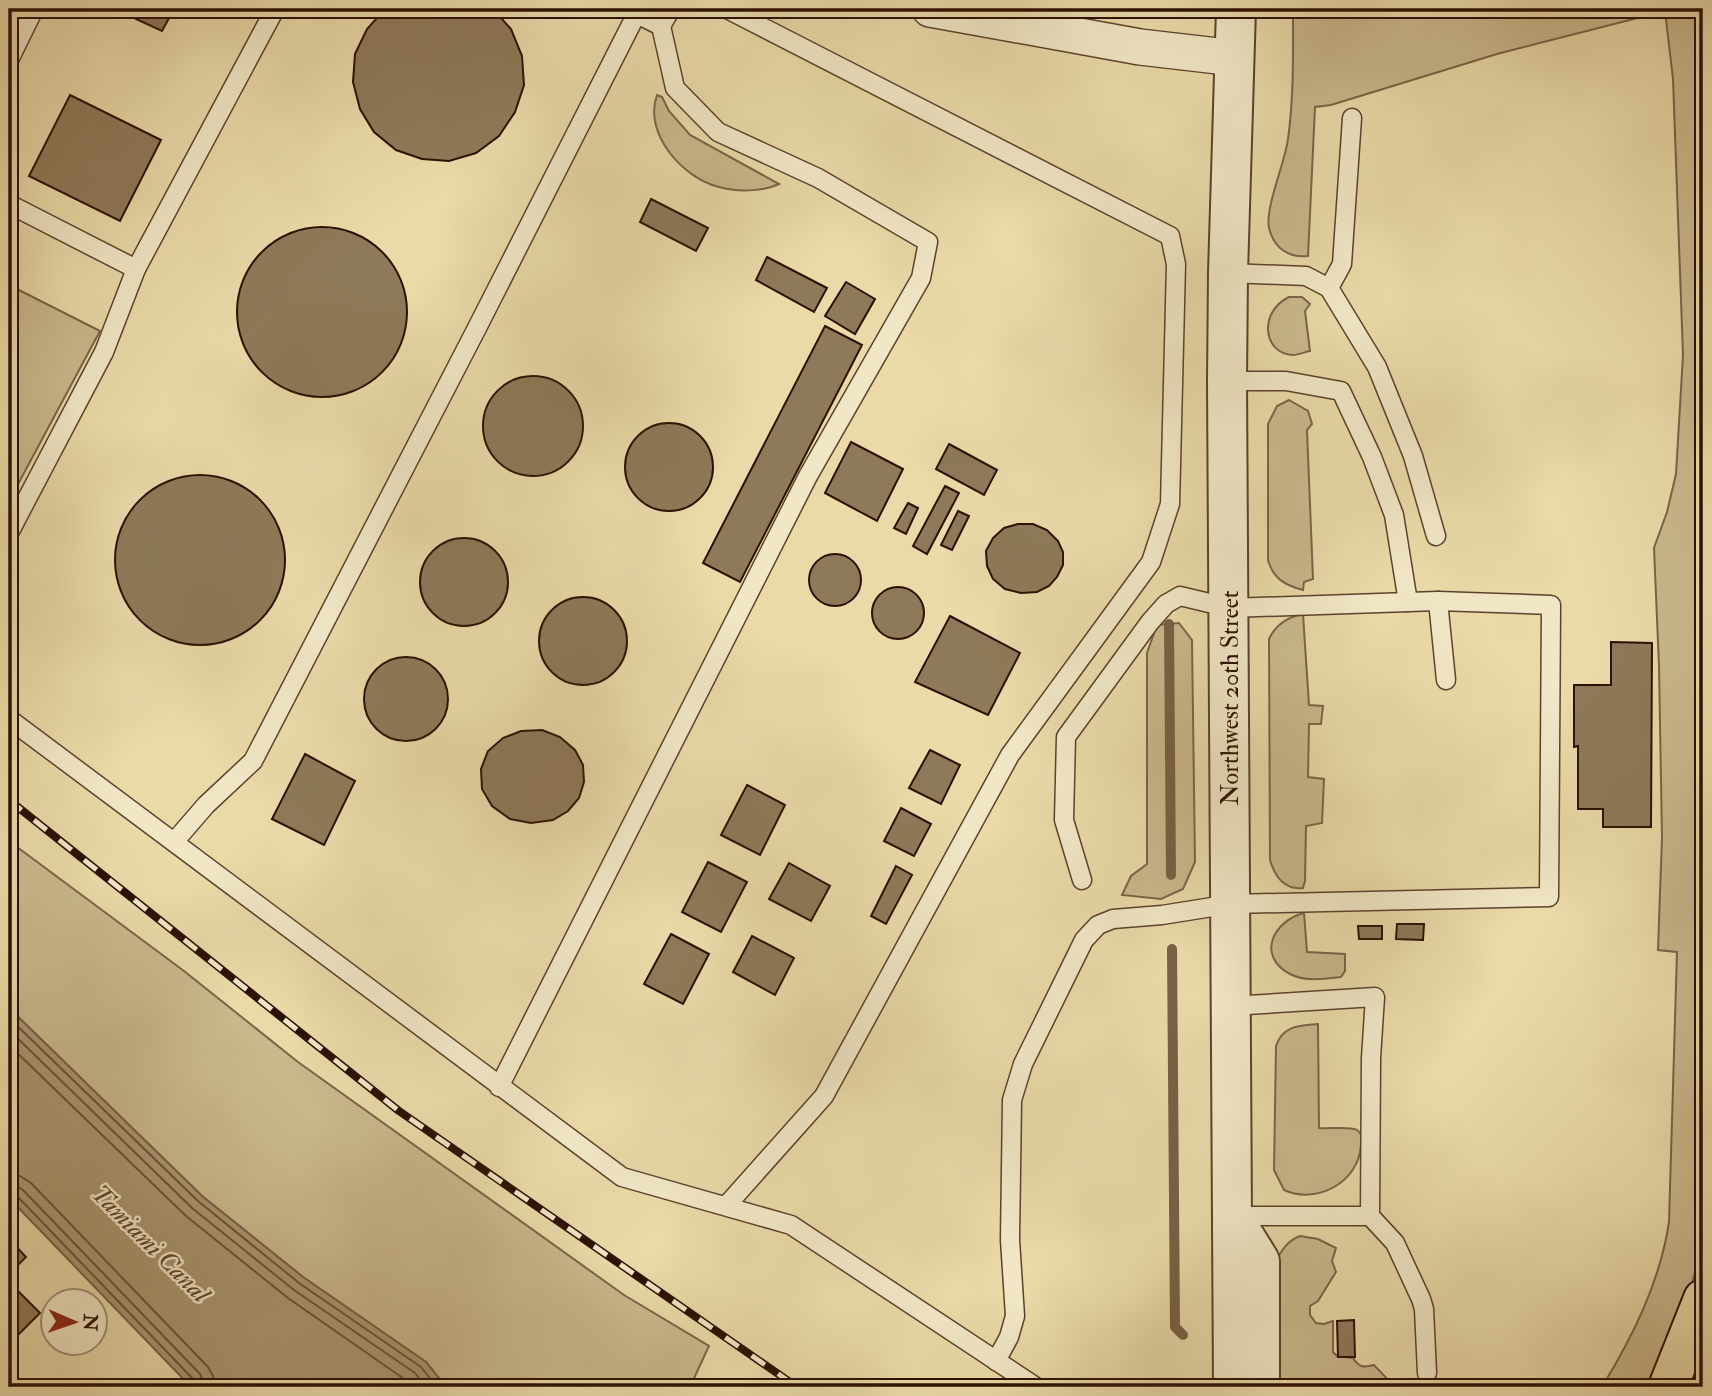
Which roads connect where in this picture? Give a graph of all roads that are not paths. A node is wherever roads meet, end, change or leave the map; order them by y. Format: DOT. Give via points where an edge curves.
graph roads {
  1 [pos="34,9"];
  2 [pos="275,9"];
  3 [pos="671,9"];
  4 [pos="727,9"];
  5 [pos="930,9"];
  6 [pos="1236,9"];
  7 [pos="632,11"];
  8 [pos="662,26"];
  9 [pos="1235,58"];
  10 [pos="9,60"];
  11 [pos="1352,118"];
  12 [pos="9,204"];
  13 [pos="136,269"];
  14 [pos="1228,273"];
  15 [pos="1329,288"];
  16 [pos="1227,381"];
  17 [pos="9,533"];
  18 [pos="1436,536"];
  19 [pos="1438,601"];
  20 [pos="1408,602"];
  21 [pos="1230,608"];
  22 [pos="1446,680"];
  23 [pos="9,719"];
  24 [pos="174,842"];
  25 [pos="1082,880"];
  26 [pos="1231,904"];
  27 [pos="1231,1006"];
  28 [pos="499,1087"];
  29 [pos="726,1206"];
  30 [pos="1232,1216"];
  31 [pos="1370,1216"];
  32 [pos="1703,1299"];
  33 [pos="996,1361"];
  34 [pos="1427,1373"];
  35 [pos="1035,1387"];
  36 [pos="1233,1387"];
  37 [pos="1260,1387"];
  38 [pos="1668,1387"];
  1 -- 10 [label="lane"];
  2 -- 13 [label="lane"];
  3 -- 8 [label="lane"];
  4 -- 29 [label="lane" via="1170,236 1177,264 1170,504 1151,562 1010,755 824,1096"];
  5 -- 9 [label="street" via="1140,47"];
  6 -- 9 [label="street, Northwest 20th Street"];
  7 -- 8 [label="lane"];
  7 -- 24 [label="lane" via="478,326 253,761"];
  8 -- 28 [label="lane" via="675,88 718,132 818,178 928,242 921,278 808,476"];
  9 -- 14 [label="street, Northwest 20th Street"];
  11 -- 15 [label="lane" via="1342,264"];
  12 -- 13 [label="lane"];
  13 -- 17 [label="lane" via="104,352"];
  14 -- 15 [label="lane" via="1306,276"];
  14 -- 16 [label="street, Northwest 20th Street"];
  15 -- 18 [label="lane" via="1377,367 1413,456"];
  16 -- 20 [label="lane" via="1286,381 1341,391 1394,515"];
  16 -- 21 [label="street, Northwest 20th Street"];
  19 -- 20 [label="lane"];
  19 -- 22 [label="lane"];
  19 -- 26 [label="lane" via="1551,606 1549,897"];
  20 -- 21 [label="lane"];
  21 -- 25 [label="lane" via="1180,596 1166,604 1066,737 1064,820"];
  21 -- 26 [label="street, Northwest 20th Street"];
  23 -- 24 [label="lane"];
  24 -- 28 [label="lane"];
  26 -- 27 [label="street, Northwest 20th Street"];
  26 -- 33 [label="lane" via="1113,919 1098,925 1084,940 1023,1064 1012,1100 1010,1240 1015,1317"];
  27 -- 30 [label="street, Northwest 20th Street"];
  27 -- 31 [label="lane" via="1375,997"];
  28 -- 29 [label="lane" via="622,1177"];
  29 -- 33 [label="lane" via="791,1225"];
  30 -- 31 [label="lane"];
  30 -- 36 [label="street, Northwest 20th Street"];
  30 -- 37 [label="street" via="1260,1261"];
  31 -- 34 [label="lane" via="1395,1243 1424,1309"];
  32 -- 38 [label="main road"];
  33 -- 35 [label="lane"];
}
